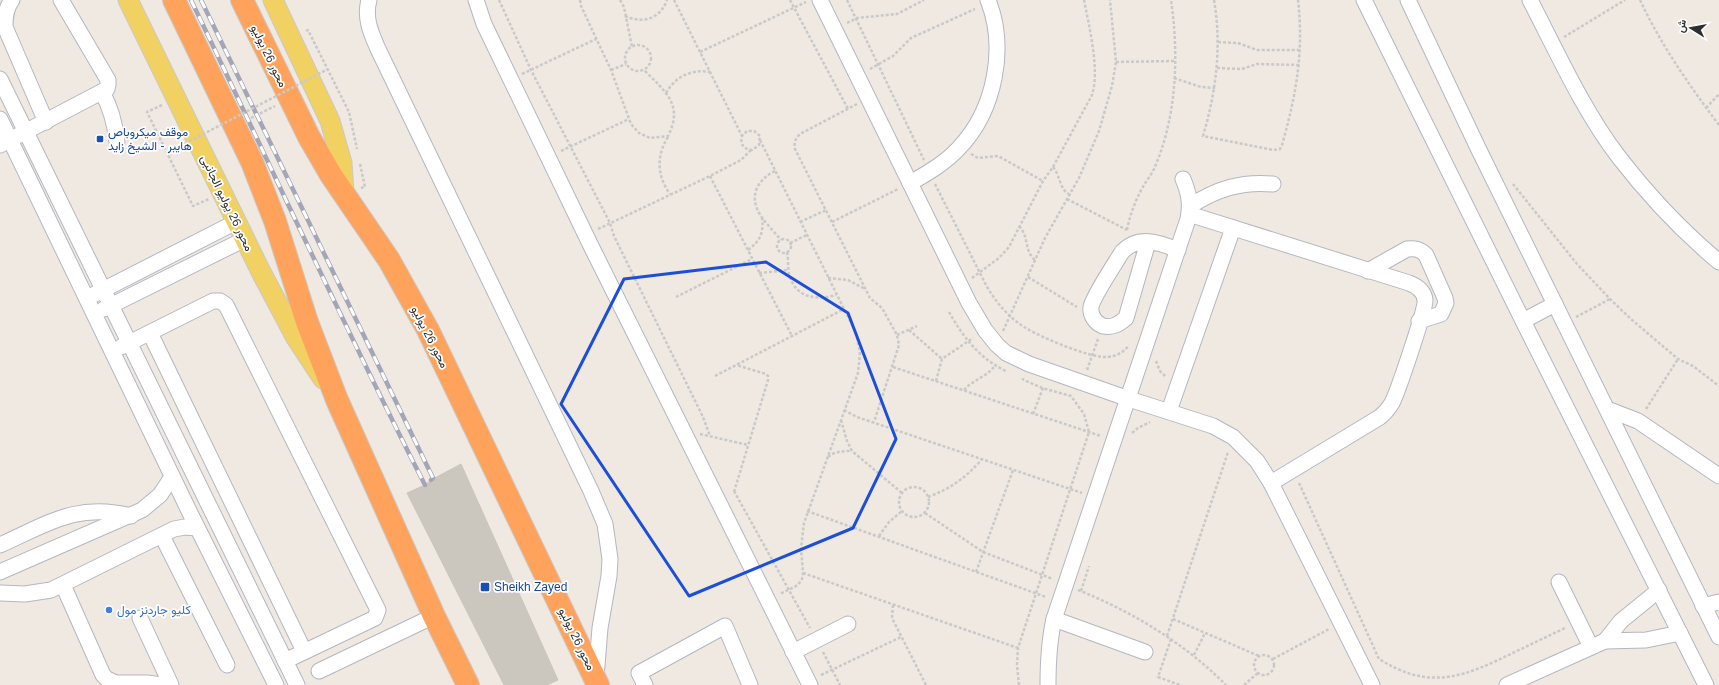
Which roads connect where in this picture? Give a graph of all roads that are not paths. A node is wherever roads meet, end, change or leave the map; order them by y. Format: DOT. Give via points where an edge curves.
graph roads {
  1 [pos="12,0"];
  2 [pos="61,0"];
  3 [pos="121,0"];
  4 [pos="174,0"];
  5 [pos="242,0"];
  6 [pos="272,0"];
  7 [pos="369,0"];
  8 [pos="476,0"];
  9 [pos="820,0"];
  10 [pos="1364,0"];
  11 [pos="1408,0"];
  12 [pos="1530,0"];
  13 [pos="988,2"];
  14 [pos="131,8"];
  15 [pos="0,79"];
  16 [pos="102,92"];
  17 [pos="0,119"];
  18 [pos="46,122"];
  19 [pos="26,132"];
  20 [pos="117,142"];
  21 [pos="5,143"];
  22 [pos="1183,179"];
  23 [pos="910,184"];
  24 [pos="1273,184"];
  25 [pos="344,192"];
  26 [pos="1189,210"];
  27 [pos="236,222"];
  28 [pos="1233,228"];
  29 [pos="245,239"];
  30 [pos="1148,242"];
  31 [pos="1178,250"];
  32 [pos="1719,262"];
  33 [pos="1368,271"];
  34 [pos="104,290"];
  35 [pos="86,299"];
  36 [pos="1555,304"];
  37 [pos="111,305"];
  38 [pos="94,314"];
  39 [pos="1419,321"];
  40 [pos="1523,321"];
  41 [pos="150,333"];
  42 [pos="130,343"];
  43 [pos="112,351"];
  44 [pos="1129,399"];
  45 [pos="337,400"];
  46 [pos="1607,409"];
  47 [pos="1169,411"];
  48 [pos="1719,476"];
  49 [pos="172,477"];
  50 [pos="1270,483"];
  51 [pos="131,516"];
  52 [pos="197,528"];
  53 [pos="162,536"];
  54 [pos="0,545"];
  55 [pos="0,572"];
  56 [pos="1559,582"];
  57 [pos="63,585"];
  58 [pos="1659,590"];
  59 [pos="0,593"];
  60 [pos="1719,602"];
  61 [pos="1703,606"];
  62 [pos="434,616"];
  63 [pos="140,618"];
  64 [pos="1054,619"];
  65 [pos="848,624"];
  66 [pos="1680,633"];
  67 [pos="1719,636"];
  68 [pos="1605,641"];
  69 [pos="1591,647"];
  70 [pos="304,651"];
  71 [pos="793,652"];
  72 [pos="1145,652"];
  73 [pos="285,661"];
  74 [pos="227,665"];
  75 [pos="319,671"];
  76 [pos="1370,679"];
  77 [pos="597,682"];
  78 [pos="809,683"];
  79 [pos="162,685"];
  80 [pos="171,685"];
  81 [pos="276,685"];
  82 [pos="297,685"];
  83 [pos="468,685"];
  84 [pos="645,685"];
  85 [pos="750,685"];
  86 [pos="1048,685"];
  87 [pos="1381,685"];
  88 [pos="1507,685"];
  89 [pos="1706,685"];
  1 -- 18 [label="street" via="5,15 6,27"];
  2 -- 16 [label="street" via="108,80 107,89"];
  3 -- 14 [label="main road, محور 26 يوليو الجانبى"];
  4 -- 45 [label="highway" via="264,191 307,322"];
  5 -- 25 [label="highway, محور 26 يوليو" via="289,98 320,156"];
  6 -- 25 [label="main road" via="330,121 342,163"];
  7 -- 77 [label="street" via="367,19 378,49 605,524 609,547 609,576 600,628"];
  8 -- 71 [label="street" via="484,24 585,235"];
  9 -- 23 [label="street"];
  10 -- 40 [label="street"];
  11 -- 36 [label="street"];
  12 -- 32 [label="street" via="1585,104 1618,156 1659,205"];
  13 -- 23 [label="street" via="996,33 996,64 990,94 978,123 959,148 936,168"];
  14 -- 27 [label="main road, محور 26 يوليو الجانبى"];
  15 -- 19 [label="street"];
  16 -- 18 [label="street"];
  16 -- 20 [label="street" via="112,113"];
  17 -- 21 [label="street"];
  18 -- 19 [label="street"];
  19 -- 21 [label="street"];
  19 -- 34 [label="street"];
  21 -- 35 [label="street"];
  22 -- 26 [label="street" via="1189,192"];
  23 -- 44 [label="street" via="960,286 985,330 1001,349 1029,364"];
  24 -- 26 [label="street" via="1229,186 1204,197"];
  25 -- 77 [label="highway, محور 26 يوليو" via="389,260 428,330"];
  26 -- 28 [label="street"];
  26 -- 31 [label="street"];
  27 -- 29 [label="main road, محور 26 يوليو الجانبى"];
  27 -- 34 [label="street"];
  28 -- 33 [label="street"];
  28 -- 47 [label="street"];
  29 -- 37 [label="street"];
  29 -- 45 [label="main road, محور 26 يوليو الجانبى" via="293,331"];
  30 -- 30 [label="street" via="1128,245 1122,252 1091,305 1091,316 1096,322 1110,327 1118,325 1126,318"];
  30 -- 31 [label="street"];
  31 -- 44 [label="street"];
  33 -- 39 [label="street" via="1422,291 1425,301"];
  33 -- 39 [label="street" via="1407,249 1422,251 1446,303 1441,314"];
  34 -- 35 [label="street"];
  34 -- 37 [label="street"];
  35 -- 38 [label="street"];
  36 -- 40 [label="street"];
  36 -- 46 [label="street"];
  37 -- 38 [label="street"];
  37 -- 42 [label="street"];
  38 -- 43 [label="street"];
  39 -- 50 [label="street" via="1394,397 1386,411"];
  40 -- 58 [label="street"];
  41 -- 42 [label="street"];
  41 -- 70 [label="street"];
  41 -- 70 [label="street" via="213,301 220,301 226,305 378,610 375,618"];
  42 -- 43 [label="street"];
  42 -- 73 [label="street"];
  43 -- 49 [label="street"];
  44 -- 47 [label="street"];
  44 -- 64 [label="street" via="1121,440 1095,498"];
  45 -- 62 [label="highway"];
  46 -- 48 [label="street" via="1638,421"];
  46 -- 61 [label="street"];
  47 -- 50 [label="street" via="1213,426 1233,437 1257,462"];
  49 -- 51 [label="street" via="160,495"];
  49 -- 52 [label="street"];
  50 -- 76 [label="street"];
  51 -- 54 [label="street" via="106,511 80,512 55,520"];
  51 -- 55 [label="street"];
  52 -- 53 [label="street" via="180,528"];
  52 -- 81 [label="street"];
  53 -- 57 [label="street"];
  53 -- 74 [label="street"];
  56 -- 69 [label="street"];
  57 -- 59 [label="street" via="38,593"];
  57 -- 79 [label="street" via="107,679 116,684"];
  58 -- 66 [label="street"];
  58 -- 68 [label="street" via="1621,621"];
  60 -- 61 [label="street"];
  61 -- 67 [label="street"];
  62 -- 75 [label="street"];
  62 -- 83 [label="highway"];
  63 -- 80 [label="street"];
  64 -- 72 [label="street"];
  64 -- 86 [label="street" via="1049,640"];
  65 -- 71 [label="street"];
  66 -- 68 [label="street" via="1646,640"];
  66 -- 89 [label="street"];
  68 -- 69 [label="street"];
  69 -- 88 [label="street"];
  70 -- 73 [label="street"];
  71 -- 78 [label="street"];
  73 -- 82 [label="street"];
  76 -- 87 [label="street"];
  84 -- 85 [label="street" via="639,674 725,626"];
}
